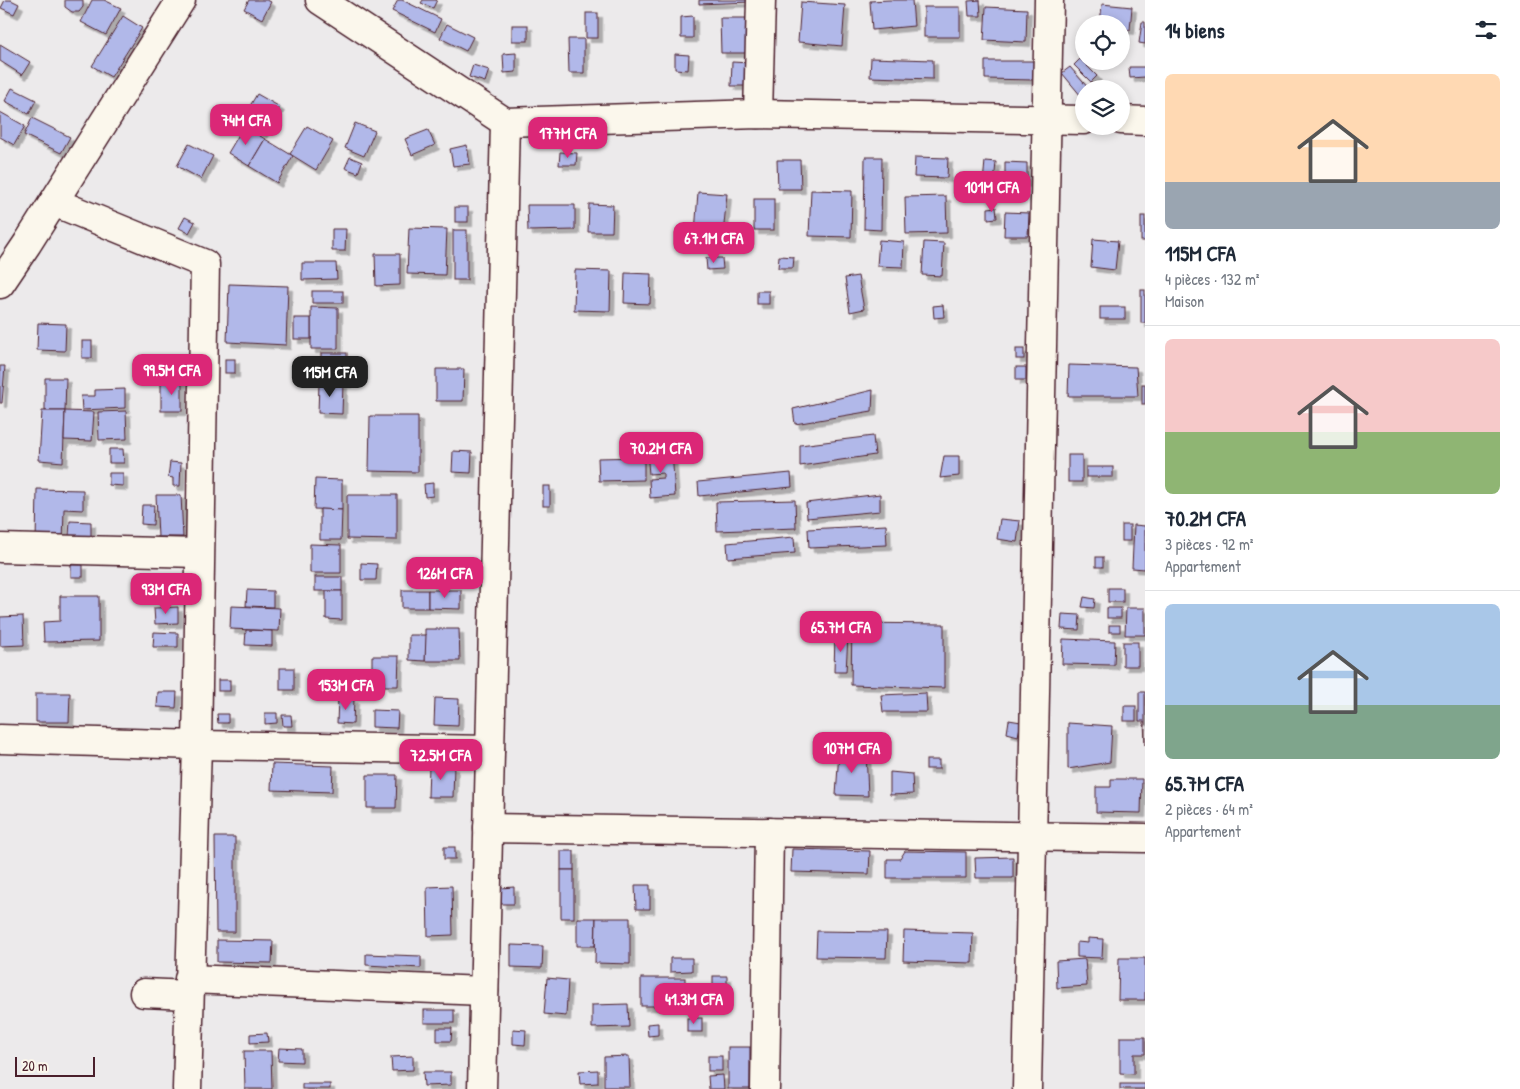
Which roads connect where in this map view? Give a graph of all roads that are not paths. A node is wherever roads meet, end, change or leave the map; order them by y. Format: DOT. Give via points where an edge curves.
graph roads {
  1 [pos="181,0"];
  2 [pos="320,0"];
  3 [pos="761,0"];
  4 [pos="1049,0"];
  5 [pos="758,114"];
  6 [pos="1045,119"];
  7 [pos="1075,120"];
  8 [pos="1130,120"];
  9 [pos="1145,121"];
  10 [pos="505,122"];
  11 [pos="54,202"];
  12 [pos="0,284"];
  13 [pos="0,548"];
  14 [pos="199,553"];
  15 [pos="0,739"];
  16 [pos="197,745"];
  17 [pos="490,750"];
  18 [pos="488,828"];
  19 [pos="770,832"];
  20 [pos="1032,836"];
  21 [pos="1145,838"];
  22 [pos="189,987"];
  23 [pos="484,991"];
  24 [pos="144,993"];
  25 [pos="187,1089"];
  26 [pos="482,1089"];
  27 [pos="764,1089"];
  28 [pos="1027,1089"];
  1 -- 11 [label="street"];
  2 -- 10 [label="street"];
  3 -- 5 [label="street"];
  4 -- 6 [label="street"];
  5 -- 6 [label="street"];
  5 -- 10 [label="street"];
  6 -- 7 [label="street"];
  6 -- 20 [label="street"];
  8 -- 9 [label="street"];
  10 -- 17 [label="street"];
  11 -- 12 [label="street"];
  11 -- 14 [label="street" via="205,264"];
  13 -- 14 [label="street"];
  14 -- 16 [label="street"];
  15 -- 16 [label="street"];
  16 -- 17 [label="street"];
  16 -- 22 [label="street"];
  17 -- 18 [label="street"];
  18 -- 19 [label="street"];
  18 -- 23 [label="street"];
  19 -- 20 [label="street"];
  19 -- 27 [label="street"];
  20 -- 21 [label="street"];
  20 -- 28 [label="street"];
  22 -- 23 [label="street"];
  22 -- 24 [label="street"];
  22 -- 25 [label="street"];
  23 -- 26 [label="street"];
}
